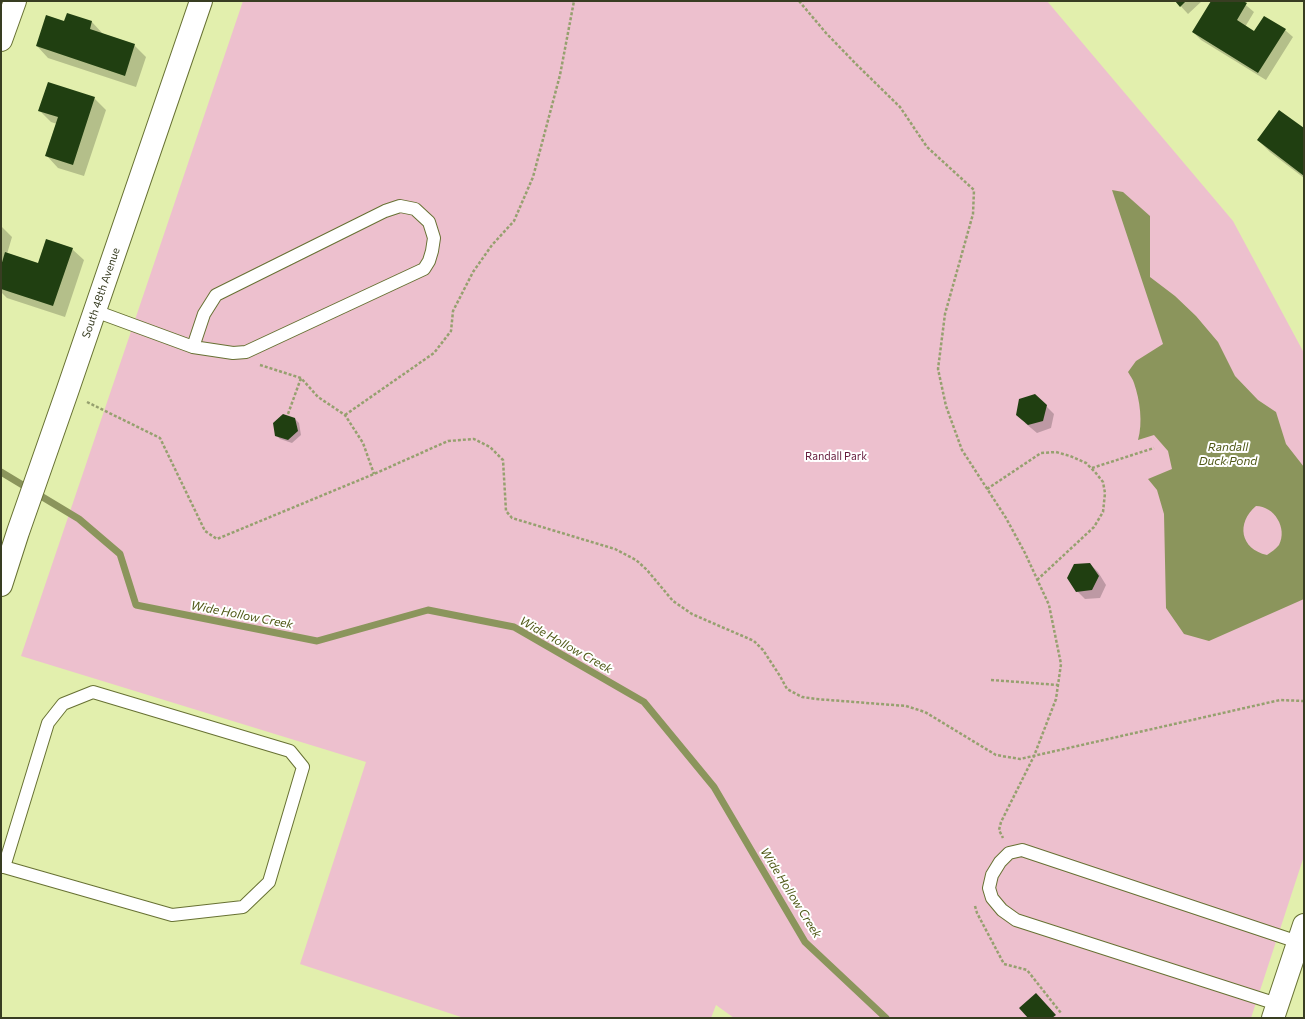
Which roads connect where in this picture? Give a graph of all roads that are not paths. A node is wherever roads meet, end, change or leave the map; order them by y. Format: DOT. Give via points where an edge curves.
graph roads {
  1 [pos="15,1"];
  2 [pos="198,2"];
  3 [pos="1,40"];
  4 [pos="95,311"];
  5 [pos="193,346"];
  6 [pos="1,585"];
  7 [pos="2,867"];
  8 [pos="1301,934"];
  9 [pos="1275,1011"];
  1 -- 3 [label="street"];
  2 -- 4 [label="street, South 48th Avenue"];
  4 -- 5 [label="lane"];
  4 -- 6 [label="street, South 48th Avenue"];
  5 -- 5 [label="lane" via="233,353 246,352 424,269 431,256 434,238 429,222 415,209 400,206 385,211 216,295 204,314"];
  7 -- 7 [label="lane" via="172,915 243,907 269,882 303,766 290,750 93,692 63,704 48,723"];
  8 -- 9 [label="street"];
  8 -- 9 [label="lane" via="1022,850 1009,853 992,875 989,888 992,898 1002,910 1016,920"];
}
